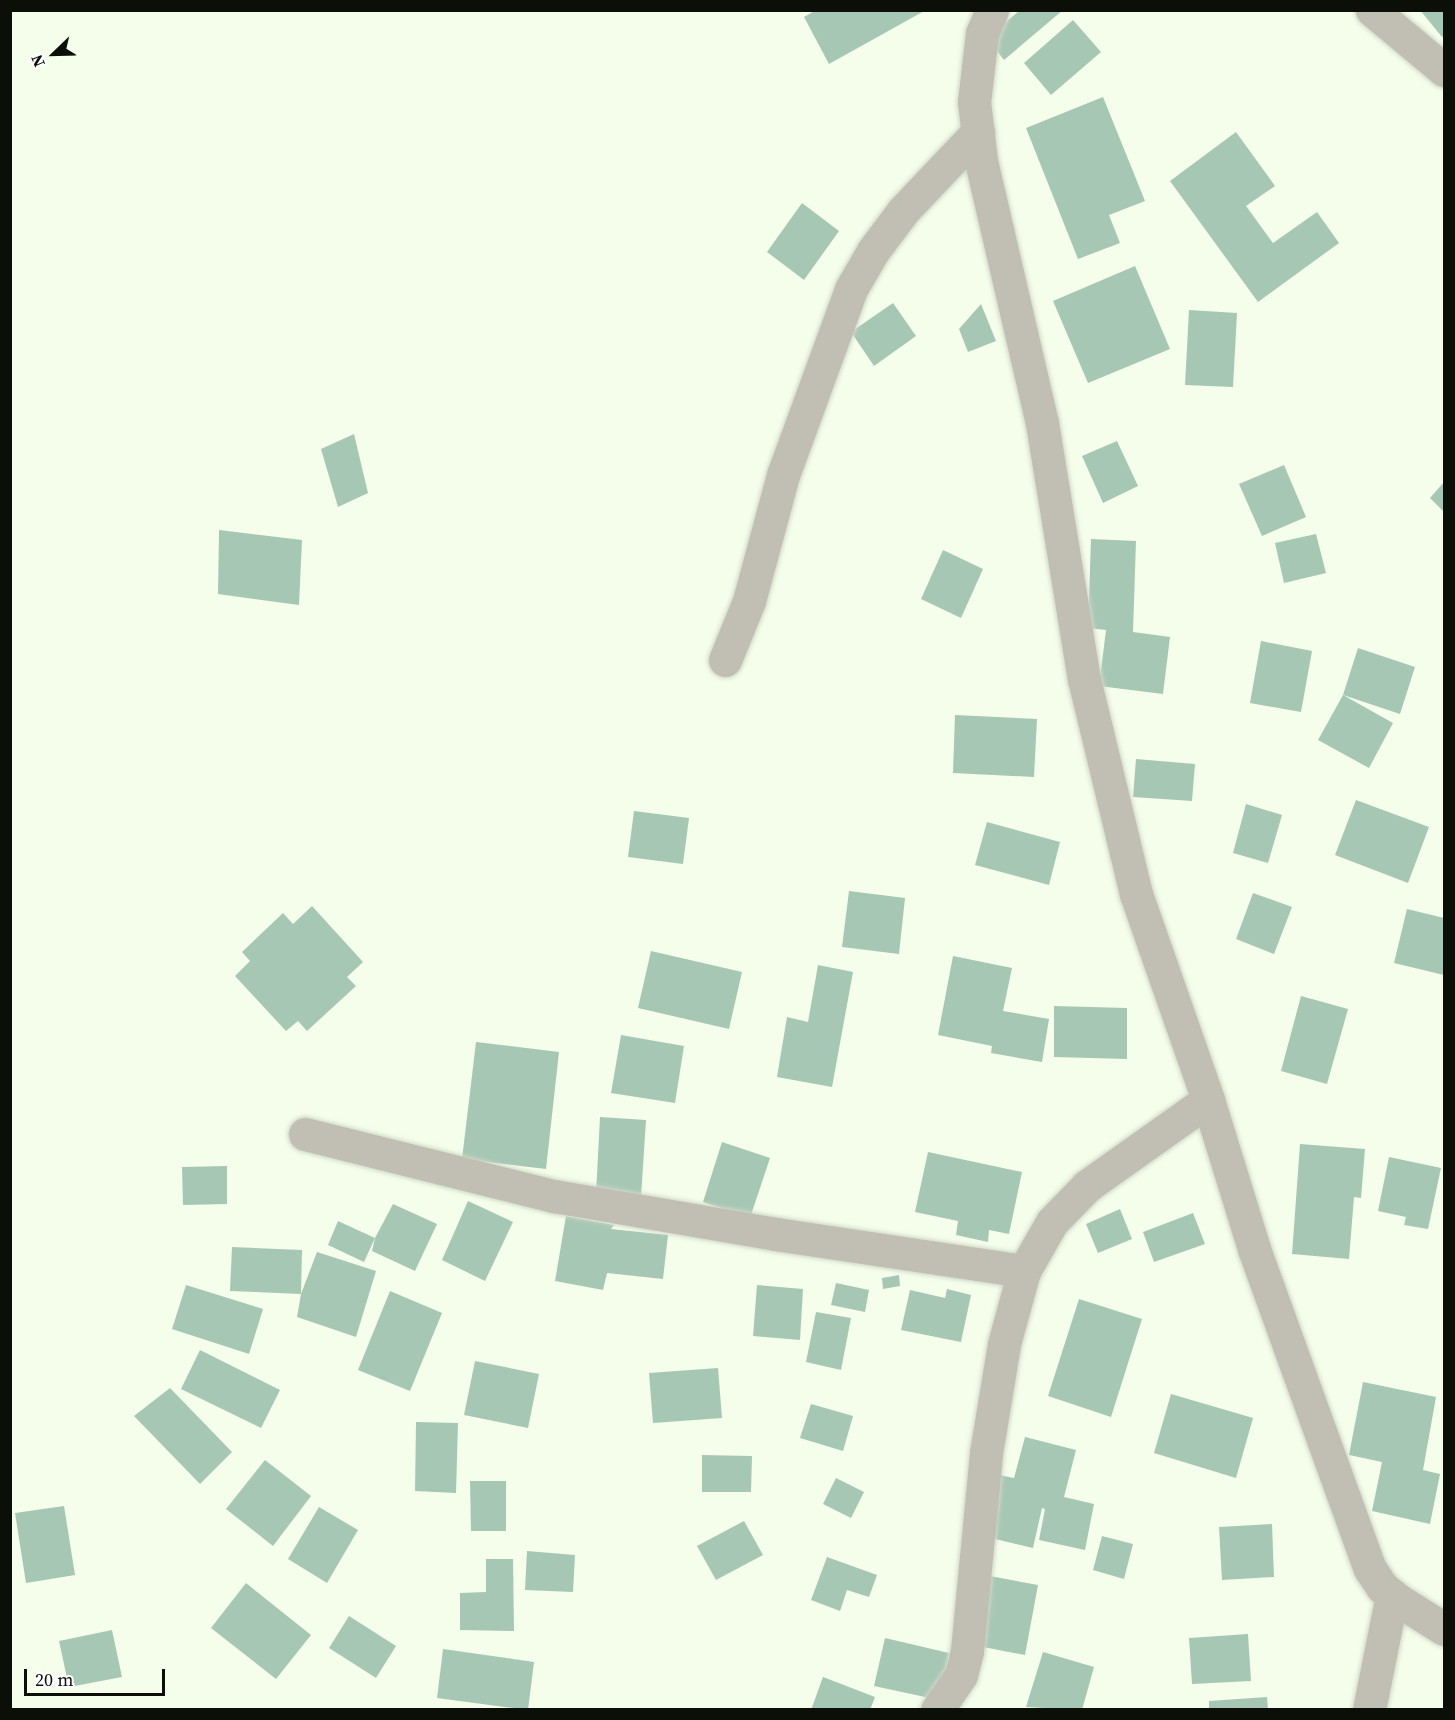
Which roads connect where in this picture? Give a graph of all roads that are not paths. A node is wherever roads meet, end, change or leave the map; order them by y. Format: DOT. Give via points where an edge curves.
graph roads {
  1 [pos="992,10"];
  2 [pos="1372,10"];
  3 [pos="1444,70"];
  4 [pos="978,132"];
  5 [pos="725,660"];
  6 [pos="1208,1100"];
  7 [pos="305,1134"];
  8 [pos="1024,1271"];
  9 [pos="1392,1595"];
  10 [pos="1444,1629"];
  11 [pos="937,1710"];
  12 [pos="1369,1710"];
  1 -- 4 [label="street" via="982,33 974,102"];
  2 -- 3 [label="street"];
  4 -- 5 [label="street" via="903,211 873,250 851,289 783,475 749,601"];
  4 -- 6 [label="street" via="981,161 1042,423 1086,690 1136,894"];
  6 -- 8 [label="street" via="1087,1186 1052,1222"];
  6 -- 9 [label="street" via="1254,1249 1370,1569"];
  7 -- 8 [label="street" via="554,1196"];
  8 -- 11 [label="street" via="1004,1344 986,1453 967,1651 961,1676"];
  9 -- 10 [label="street"];
  9 -- 12 [label="street"];
}
